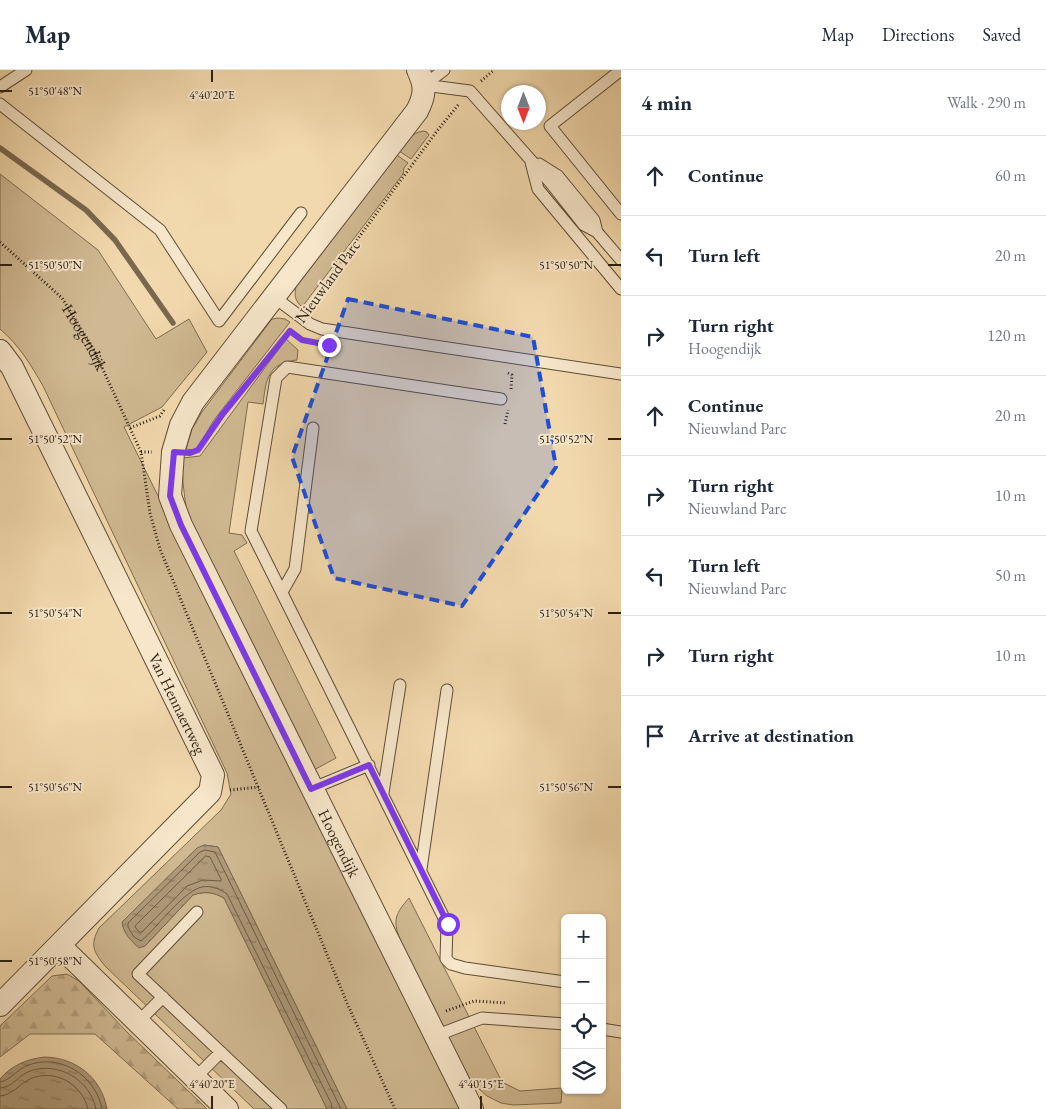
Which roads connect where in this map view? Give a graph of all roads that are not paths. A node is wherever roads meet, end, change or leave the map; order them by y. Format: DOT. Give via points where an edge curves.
graph roads {
  1 [pos="26,70"];
  2 [pos="444,70"];
  3 [pos="621,70"];
  4 [pos="421,78"];
  5 [pos="0,87"];
  6 [pos="0,104"];
  7 [pos="530,158"];
  8 [pos="301,213"];
  9 [pos="621,214"];
  10 [pos="621,260"];
  11 [pos="621,289"];
  12 [pos="274,297"];
  13 [pos="0,351"];
  14 [pos="621,374"];
  15 [pos="507,400"];
  16 [pos="314,428"];
  17 [pos="170,496"];
  18 [pos="282,592"];
  19 [pos="400,686"];
  20 [pos="448,690"];
  21 [pos="369,765"];
  22 [pos="311,789"];
  23 [pos="383,792"];
  24 [pos="421,869"];
  25 [pos="197,912"];
  26 [pos="60,946"];
  27 [pos="561,981"];
  28 [pos="163,997"];
  29 [pos="1,1001"];
  30 [pos="138,1022"];
  31 [pos="561,1024"];
  32 [pos="606,1030"];
  33 [pos="621,1032"];
  34 [pos="435,1036"];
  35 [pos="221,1052"];
  36 [pos="195,1078"];
  37 [pos="227,1109"];
  38 [pos="281,1109"];
  39 [pos="472,1109"];
  1 -- 5 [label="lane"];
  2 -- 4 [label="lane"];
  3 -- 9 [label="lane" via="550,126"];
  4 -- 7 [label="lane" via="470,91"];
  4 -- 12 [label="street, Nieuwland Parc" via="423,100 417,111"];
  6 -- 8 [label="lane" via="160,230 220,321"];
  7 -- 10 [label="lane" via="558,176"];
  7 -- 11 [label="lane" via="538,189"];
  12 -- 14 [label="lane" via="322,329"];
  12 -- 17 [label="street, Nieuwland Parc" via="193,402 174,452"];
  13 -- 26 [label="street, Van Hennaertweg" via="12,367 213,775 210,792"];
  15 -- 18 [label="lane" via="286,367 276,378 251,531"];
  16 -- 18 [label="lane" via="295,569"];
  17 -- 22 [label="street, Hoogendijk" via="181,525"];
  18 -- 21 [label="lane"];
  19 -- 23 [label="lane"];
  20 -- 24 [label="lane"];
  21 -- 22 [label="lane"];
  21 -- 23 [label="lane"];
  22 -- 34 [label="street, Hoogendijk"];
  23 -- 24 [label="lane"];
  24 -- 27 [label="lane" via="448,924 446,959 451,964"];
  25 -- 28 [label="lane" via="138,974"];
  26 -- 29 [label="street"];
  26 -- 30 [label="street"];
  28 -- 30 [label="lane"];
  28 -- 35 [label="lane"];
  30 -- 36 [label="street"];
  31 -- 34 [label="lane" via="482,1018"];
  32 -- 33 [label="lane"];
  34 -- 39 [label="street, Hoogendijk"];
  35 -- 36 [label="lane"];
  35 -- 38 [label="lane"];
  36 -- 37 [label="street"];
}
